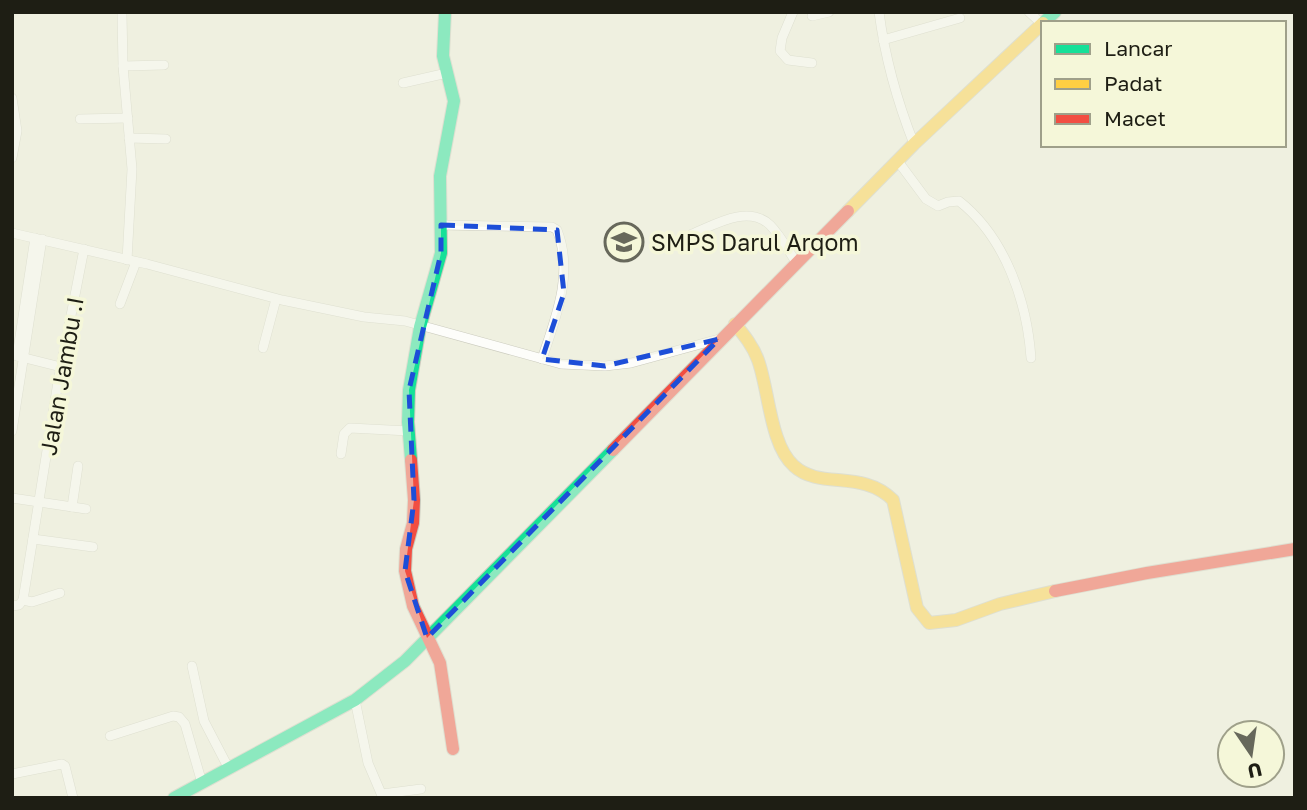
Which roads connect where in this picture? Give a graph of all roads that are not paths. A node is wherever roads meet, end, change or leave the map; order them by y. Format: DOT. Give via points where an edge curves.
graph roads {
  1 [pos="445,12"];
  2 [pos="793,12"];
  3 [pos="829,12"];
  4 [pos="879,12"];
  5 [pos="122,14"];
  6 [pos="812,16"];
  7 [pos="960,18"];
  8 [pos="1041,25"];
  9 [pos="883,40"];
  10 [pos="811,63"];
  11 [pos="164,65"];
  12 [pos="123,66"];
  13 [pos="447,73"];
  14 [pos="403,83"];
  15 [pos="12,98"];
  16 [pos="128,118"];
  17 [pos="80,119"];
  18 [pos="129,138"];
  19 [pos="166,139"];
  20 [pos="914,144"];
  21 [pos="12,158"];
  22 [pos="897,160"];
  23 [pos="441,225"];
  24 [pos="12,233"];
  25 [pos="691,234"];
  26 [pos="38,239"];
  27 [pos="84,249"];
  28 [pos="132,261"];
  29 [pos="796,262"];
  30 [pos="276,299"];
  31 [pos="120,304"];
  32 [pos="735,324"];
  33 [pos="421,327"];
  34 [pos="719,339"];
  35 [pos="263,348"];
  36 [pos="17,356"];
  37 [pos="1031,358"];
  38 [pos="542,359"];
  39 [pos="61,367"];
  40 [pos="12,385"];
  41 [pos="13,417"];
  42 [pos="12,431"];
  43 [pos="409,431"];
  44 [pos="341,454"];
  45 [pos="78,466"];
  46 [pos="12,498"];
  47 [pos="39,502"];
  48 [pos="72,507"];
  49 [pos="86,509"];
  50 [pos="33,539"];
  51 [pos="93,547"];
  52 [pos="1295,549"];
  53 [pos="60,593"];
  54 [pos="23,600"];
  55 [pos="12,606"];
  56 [pos="427,638"];
  57 [pos="192,666"];
  58 [pos="355,700"];
  59 [pos="110,736"];
  60 [pos="453,749"];
  61 [pos="229,769"];
  62 [pos="12,774"];
  63 [pos="202,783"];
  64 [pos="421,789"];
  65 [pos="383,796"];
  66 [pos="74,798"];
  67 [pos="174,798"];
  1 -- 13 [label="street" via="442,49"];
  2 -- 10 [label="street" via="780,51 788,60"];
  3 -- 6 [label="street"];
  4 -- 9 [label="street"];
  5 -- 12 [label="street"];
  7 -- 9 [label="street"];
  8 -- 20 [label="street"];
  9 -- 20 [label="street" via="899,106"];
  11 -- 12 [label="street"];
  12 -- 16 [label="street"];
  13 -- 14 [label="street"];
  13 -- 23 [label="street" via="454,101 440,176"];
  15 -- 21 [label="street" via="17,131"];
  16 -- 17 [label="street"];
  16 -- 18 [label="street"];
  18 -- 19 [label="street"];
  18 -- 28 [label="street"];
  20 -- 22 [label="street"];
  22 -- 29 [label="street"];
  22 -- 37 [label="street" via="926,199 938,206 959,201 998,244 1027,318"];
  23 -- 33 [label="street" via="441,253"];
  23 -- 38 [label="street" via="557,230 564,293"];
  24 -- 26 [label="street"];
  25 -- 29 [label="street" via="734,217 757,218 772,226"];
  26 -- 27 [label="street"];
  26 -- 36 [label="street"];
  27 -- 28 [label="street"];
  27 -- 39 [label="street, Jalan Jambu .I"];
  28 -- 30 [label="street"];
  28 -- 31 [label="street"];
  29 -- 32 [label="street"];
  30 -- 33 [label="street"];
  30 -- 35 [label="street"];
  32 -- 34 [label="street"];
  32 -- 52 [label="street" via="759,362 779,438 792,464 808,473 867,483 888,492 917,608 929,624 1073,585"];
  33 -- 38 [label="street"];
  33 -- 43 [label="street" via="409,390"];
  34 -- 38 [label="street" via="605,366"];
  34 -- 56 [label="street"];
  36 -- 39 [label="street"];
  36 -- 40 [label="street"];
  36 -- 41 [label="street"];
  39 -- 47 [label="street, Jalan Jambu .I"];
  41 -- 42 [label="street"];
  43 -- 44 [label="street" via="350,428 344,434"];
  43 -- 56 [label="street" via="414,500 405,571"];
  45 -- 48 [label="street"];
  46 -- 47 [label="street"];
  47 -- 48 [label="street"];
  47 -- 50 [label="street, Jalan Jambu .I"];
  48 -- 49 [label="street"];
  50 -- 51 [label="street"];
  50 -- 54 [label="street, Jalan Jambu .I"];
  53 -- 54 [label="street"];
  54 -- 55 [label="street"];
  56 -- 58 [label="street"];
  56 -- 60 [label="street" via="440,663"];
  57 -- 61 [label="street" via="204,721"];
  58 -- 61 [label="street"];
  58 -- 65 [label="street" via="369,763"];
  59 -- 63 [label="street" via="179,717"];
  61 -- 63 [label="street"];
  62 -- 66 [label="street" via="62,764"];
  63 -- 67 [label="street"];
  64 -- 65 [label="street"];
}
